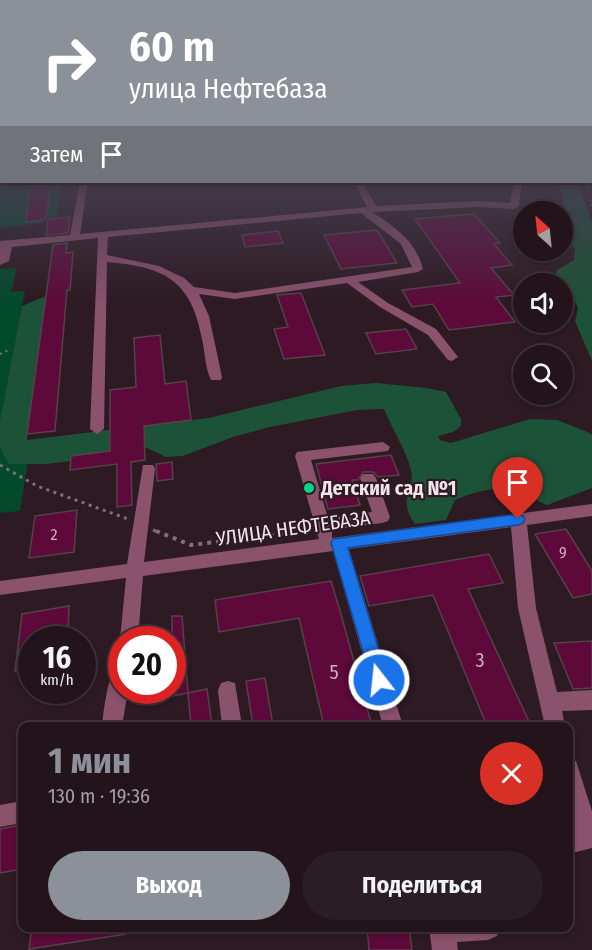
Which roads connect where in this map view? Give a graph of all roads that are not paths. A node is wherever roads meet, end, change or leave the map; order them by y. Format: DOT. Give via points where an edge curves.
graph roads {
  1 [pos="78,216"];
  2 [pos="298,216"];
  3 [pos="376,216"];
  4 [pos="103,234"];
  5 [pos="75,237"];
  6 [pos="4,244"];
  7 [pos="102,258"];
  8 [pos="0,262"];
  9 [pos="349,280"];
  10 [pos="190,290"];
  11 [pos="452,357"];
  12 [pos="216,377"];
  13 [pos="97,429"];
  14 [pos="383,447"];
  15 [pos="148,469"];
  16 [pos="368,478"];
  17 [pos="592,510"];
  18 [pos="518,519"];
  19 [pos="329,535"];
  20 [pos="135,570"];
  21 [pos="0,588"];
  22 [pos="130,626"];
  23 [pos="228,690"];
  24 [pos="592,700"];
  25 [pos="548,702"];
  26 [pos="116,704"];
  27 [pos="113,722"];
  28 [pos="232,722"];
  29 [pos="392,722"];
  30 [pos="554,722"];
  31 [pos="573,785"];
  32 [pos="18,813"];
  33 [pos="0,816"];
  34 [pos="573,842"];
  35 [pos="463,932"];
  36 [pos="443,936"];
  1 -- 5 [label="street"];
  2 -- 4 [label="street"];
  3 -- 9 [label="street" via="405,240 416,257 418,269"];
  4 -- 5 [label="street"];
  4 -- 7 [label="street"];
  5 -- 6 [label="street"];
  6 -- 8 [label="street" via="4,261"];
  7 -- 10 [label="street" via="140,263 163,272"];
  7 -- 13 [label="street"];
  9 -- 10 [label="street" via="235,296"];
  9 -- 11 [label="street" via="432,332"];
  10 -- 12 [label="street" via="199,302"];
  14 -- 19 [label="street" via="302,456"];
  15 -- 20 [label="street"];
  16 -- 19 [label="street" via="382,517"];
  17 -- 18 [label="street, УЛИЦА НЕФТЕБАЗА"];
  18 -- 19 [label="street, УЛИЦА НЕФТЕБАЗА"];
  18 -- 25 [label="street" via="527,608"];
  19 -- 20 [label="street, УЛИЦА НЕФТЕБАЗА"];
  19 -- 29 [label="street"];
  20 -- 21 [label="street, УЛИЦА НЕФТЕБАЗА"];
  20 -- 22 [label="street"];
  23 -- 28 [label="street"];
  24 -- 25 [label="street"];
  25 -- 30 [label="street"];
  26 -- 27 [label="street"];
  31 -- 34 [label="street" via="589,838"];
  32 -- 33 [label="street"];
  35 -- 36 [label="street"];
}
